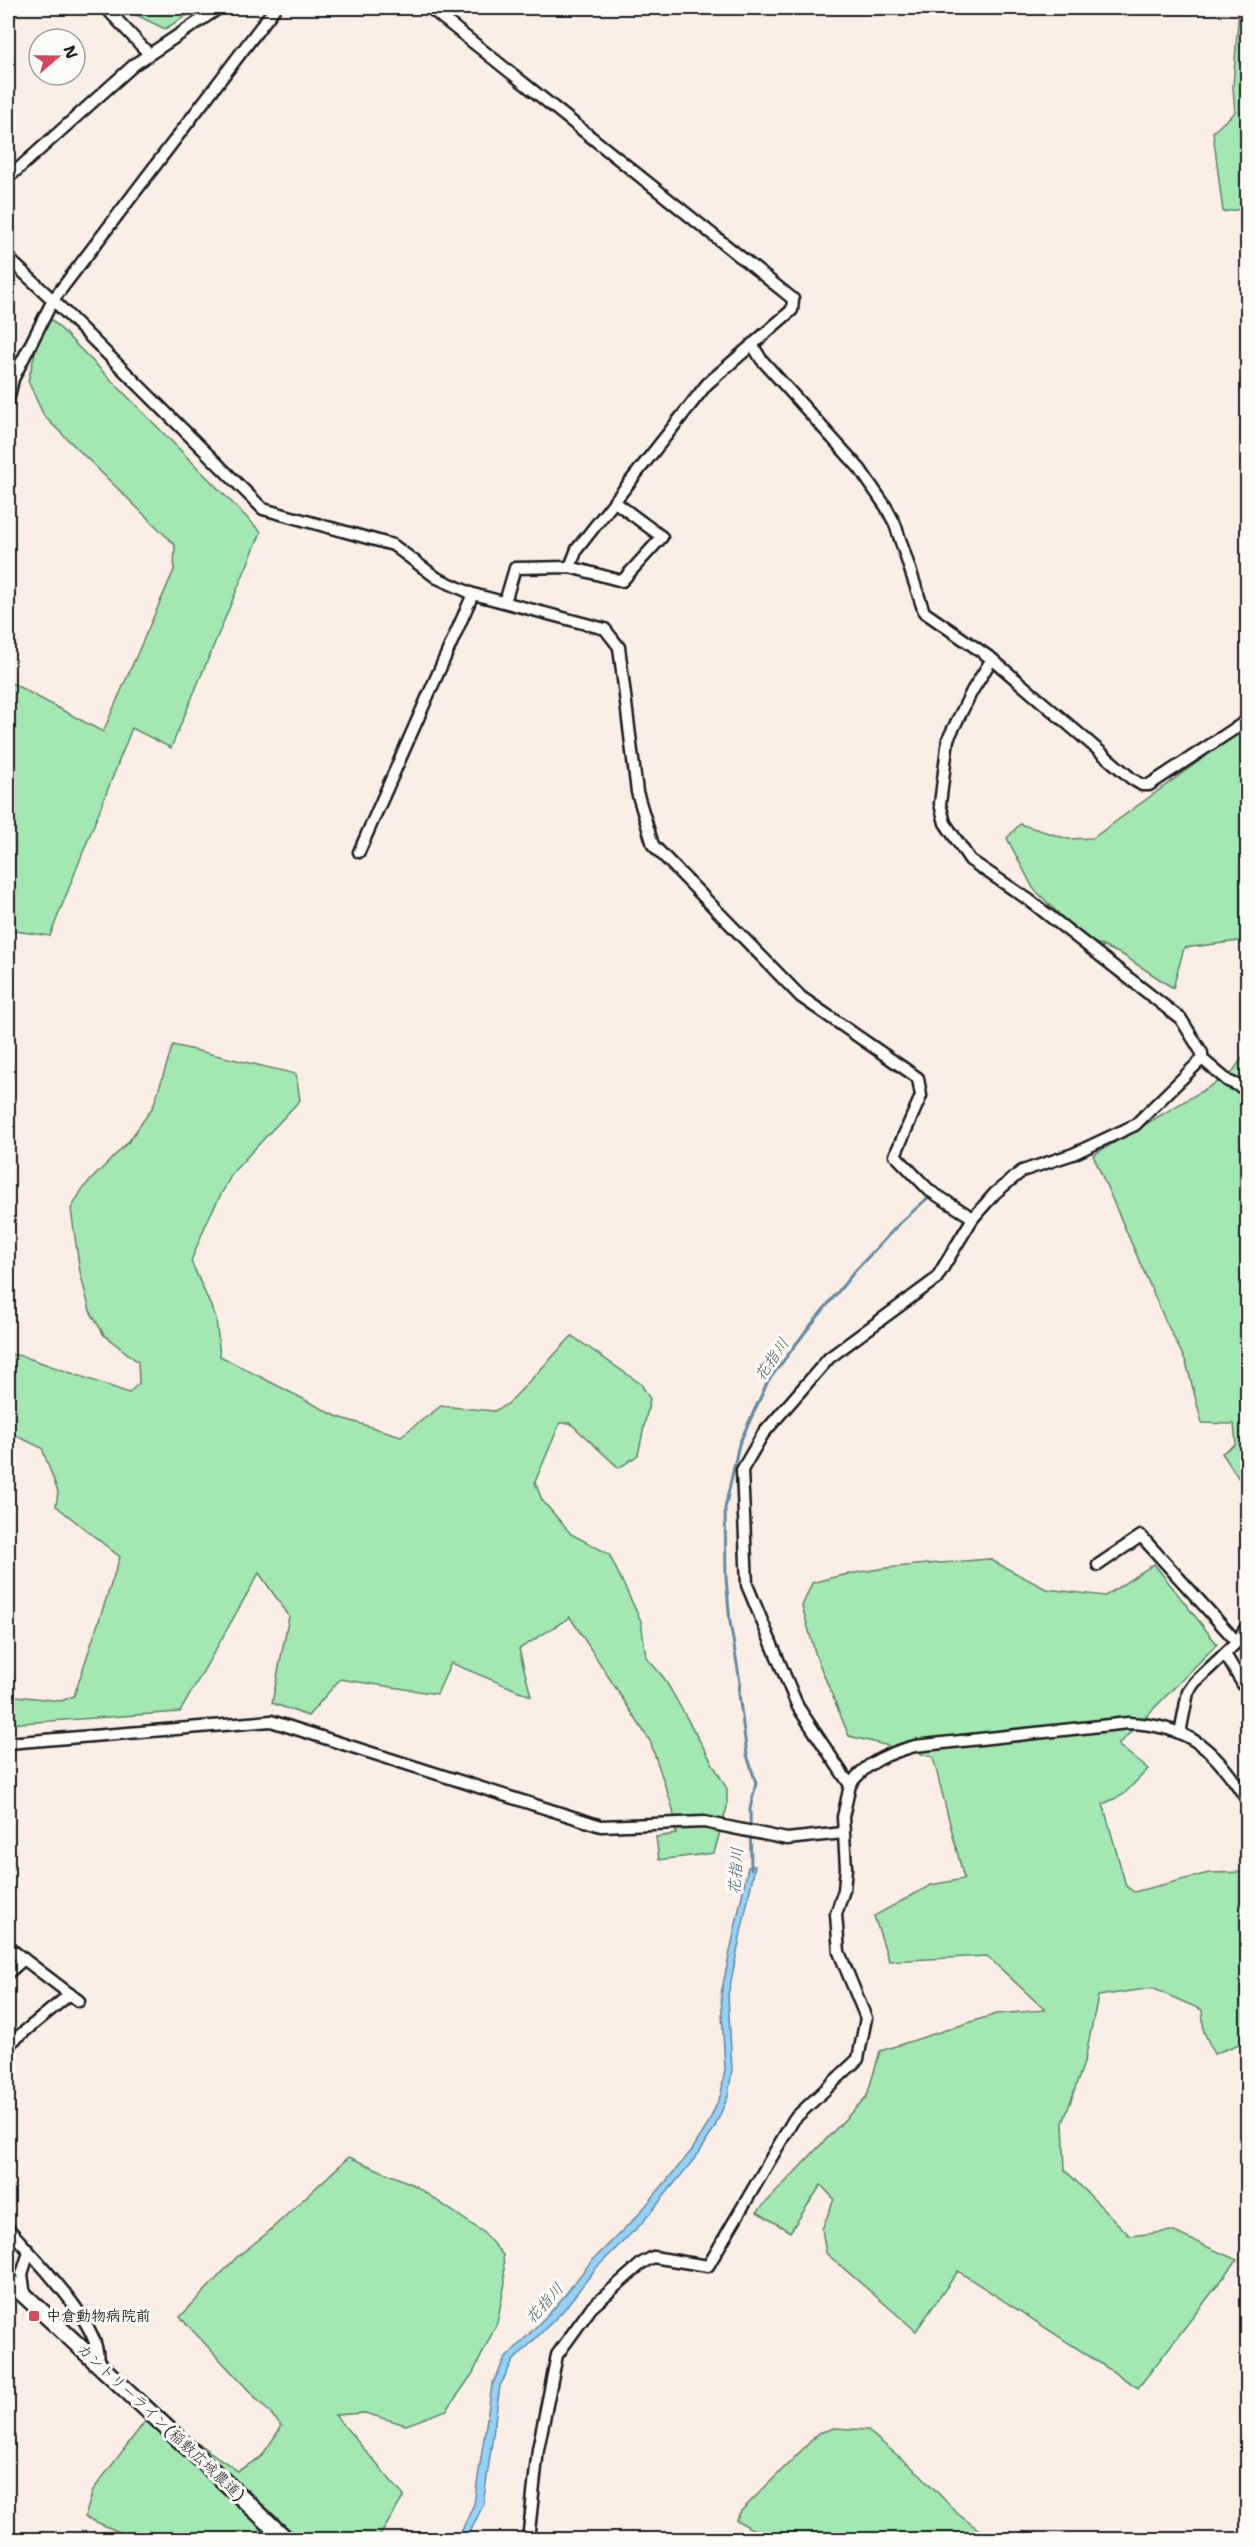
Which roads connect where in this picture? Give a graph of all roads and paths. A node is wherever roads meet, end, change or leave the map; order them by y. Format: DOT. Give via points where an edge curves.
graph roads {
  1 [pos="106,8"];
  2 [pos="219,8"];
  3 [pos="275,8"];
  4 [pos="429,8"];
  5 [pos="149,54"];
  6 [pos="8,178"];
  7 [pos="8,258"];
  8 [pos="53,300"];
  9 [pos="752,344"];
  10 [pos="8,401"];
  11 [pos="615,502"];
  12 [pos="570,567"];
  13 [pos="473,594"];
  14 [pos="505,602"];
  15 [pos="992,659"];
  16 [pos="1245,722"];
  17 [pos="1248,736"];
  18 [pos="359,852"];
  19 [pos="1202,1059"];
  20 [pos="1248,1090"];
  21 [pos="973,1218"];
  22 [pos="1098,1564"];
  23 [pos="1248,1624"];
  24 [pos="1237,1642"];
  25 [pos="1225,1654"];
  26 [pos="1248,1693"];
  27 [pos="1180,1733"];
  28 [pos="8,1743"];
  29 [pos="850,1785"];
  30 [pos="1248,1802"];
  31 [pos="843,1833"];
  32 [pos="8,1947"];
  33 [pos="24,1959"];
  34 [pos="8,1973"];
  35 [pos="70,1994"];
  36 [pos="79,2001"];
  37 [pos="8,2045"];
  38 [pos="8,2228"];
  39 [pos="29,2252"];
  40 [pos="8,2280"];
  41 [pos="25,2296"];
  42 [pos="97,2363"];
  43 [pos="287,2540"];
  44 [pos="528,2540"];
  1 -- 5 [label="street"];
  2 -- 5 [label="street"];
  3 -- 8 [label="street"];
  4 -- 9 [label="street" via="793,298 792,310"];
  5 -- 6 [label="street"];
  7 -- 8 [label="street"];
  8 -- 10 [label="street" via="13,380"];
  8 -- 13 [label="street" via="263,509 393,545 437,578"];
  9 -- 11 [label="street" via="707,384"];
  9 -- 15 [label="street" via="860,469 886,507 924,612"];
  11 -- 12 [label="street" via="577,549"];
  11 -- 12 [label="street" via="662,537 622,581"];
  12 -- 14 [label="street" via="515,568"];
  13 -- 14 [label="street"];
  13 -- 18 [label="street"];
  14 -- 21 [label="street" via="605,629 619,647 637,792 653,845 801,997 918,1078 921,1096 896,1155 930,1191"];
  15 -- 16 [label="street" via="1142,785 1149,785"];
  15 -- 19 [label="street" via="948,739 940,804 945,823 970,860 1047,913 1181,1019"];
  16 -- 17 [label="street"];
  19 -- 20 [label="street" via="1228,1081"];
  19 -- 21 [label="street" via="1136,1125 1073,1154 1022,1171 995,1192"];
  21 -- 29 [label="street" via="936,1279 829,1358 763,1434 742,1470 747,1585 798,1707"];
  22 -- 24 [label="street" via="1142,1536"];
  23 -- 24 [label="street"];
  24 -- 25 [label="street"];
  25 -- 26 [label="street"];
  25 -- 27 [label="street" via="1188,1692"];
  27 -- 29 [label="street" via="1128,1723 915,1746 891,1753 864,1768"];
  27 -- 30 [label="street" via="1208,1750 1227,1769"];
  28 -- 31 [label="street" via="271,1721 601,1826 704,1822 787,1839"];
  29 -- 31 [label="street"];
  31 -- 44 [label="street" via="846,1868 836,1914 839,1952 866,2018 858,2059 794,2119 708,2266 653,2257 642,2263 591,2308 557,2355 538,2449"];
  32 -- 33 [label="street"];
  33 -- 34 [label="street"];
  33 -- 35 [label="street"];
  35 -- 36 [label="street"];
  35 -- 37 [label="street"];
  38 -- 39 [label="street"];
  39 -- 41 [label="street" via="22,2274"];
  39 -- 42 [label="street" via="88,2325 97,2348"];
  40 -- 41 [label="street, カントリーライン(稲敷広域農道)"];
  41 -- 42 [label="street, カントリーライン(稲敷広域農道)"];
  42 -- 43 [label="street, カントリーライン(稲敷広域農道)"];
}
